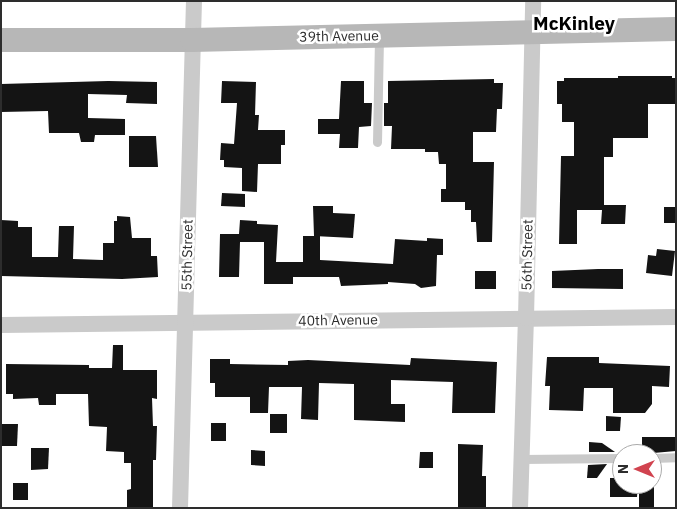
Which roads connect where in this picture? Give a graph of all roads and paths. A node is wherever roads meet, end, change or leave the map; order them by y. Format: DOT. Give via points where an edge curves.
graph roads {
  1 [pos="194,1"];
  2 [pos="533,1"];
  3 [pos="676,29"];
  4 [pos="532,32"];
  5 [pos="379,35"];
  6 [pos="1,40"];
  7 [pos="192,40"];
  8 [pos="377,142"];
  9 [pos="676,317"];
  10 [pos="526,318"];
  11 [pos="185,323"];
  12 [pos="1,325"];
  13 [pos="612,458"];
  14 [pos="662,458"];
  15 [pos="676,458"];
  16 [pos="521,459"];
  17 [pos="180,508"];
  18 [pos="520,508"];
  1 -- 7 [label="street, 55th Street"];
  2 -- 4 [label="street, 56th Street"];
  3 -- 4 [label="main road, 39th Avenue"];
  4 -- 5 [label="main road, 39th Avenue"];
  4 -- 10 [label="street, 56th Street"];
  5 -- 7 [label="main road, 39th Avenue"];
  5 -- 8 [label="lane"];
  6 -- 7 [label="main road, 39th Avenue"];
  7 -- 11 [label="street, 55th Street"];
  9 -- 10 [label="street, 40th Avenue"];
  10 -- 11 [label="street, 40th Avenue"];
  10 -- 16 [label="street, 56th Street"];
  11 -- 12 [label="street, 40th Avenue"];
  11 -- 17 [label="street, 55th Street"];
  13 -- 16 [label="lane"];
  14 -- 15 [label="lane"];
  16 -- 18 [label="street, 56th Street"];
}
